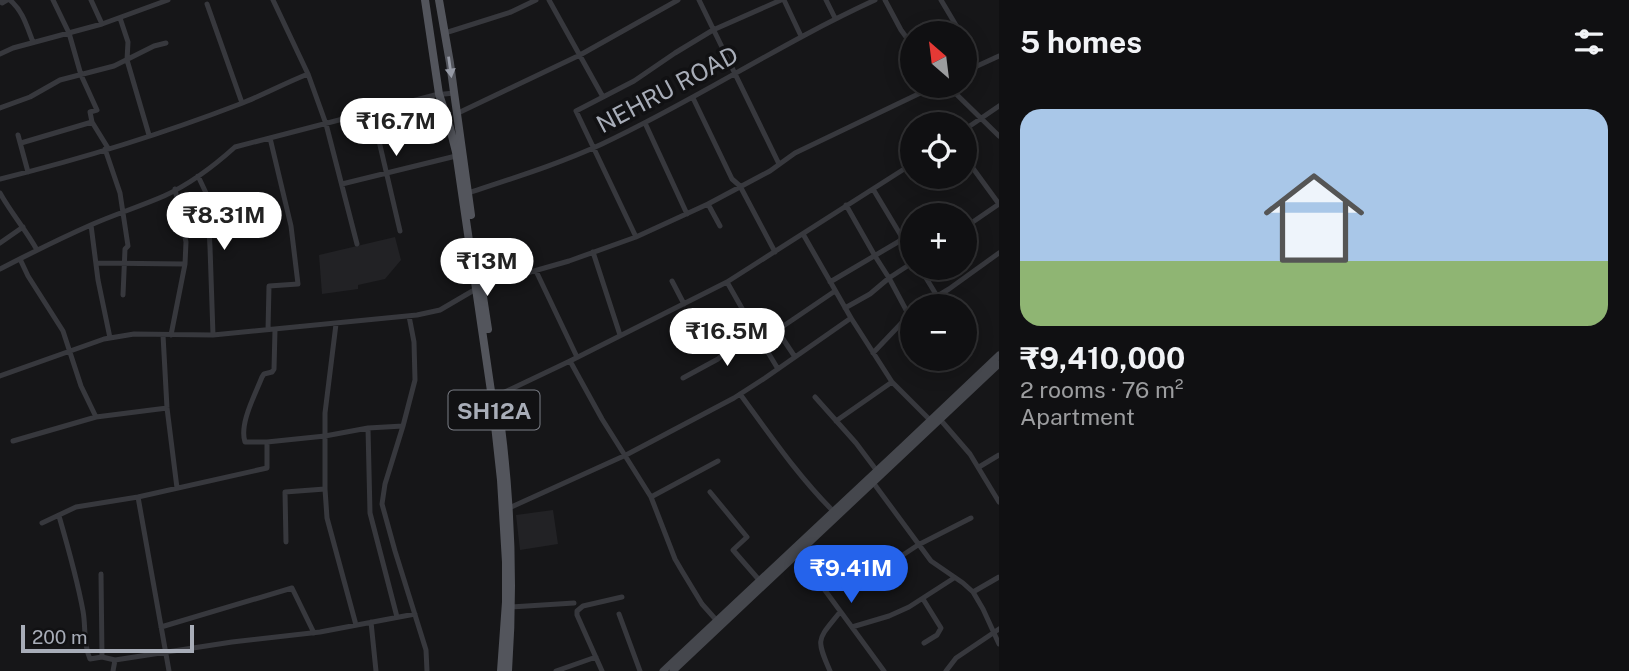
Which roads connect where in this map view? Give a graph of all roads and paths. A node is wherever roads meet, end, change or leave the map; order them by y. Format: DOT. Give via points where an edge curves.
graph roads {
  1 [pos="9,0"];
  2 [pos="53,0"];
  3 [pos="91,0"];
  4 [pos="168,0"];
  5 [pos="272,0"];
  6 [pos="425,0"];
  7 [pos="439,0"];
  8 [pos="536,0"];
  9 [pos="549,0"];
  10 [pos="678,0"];
  11 [pos="699,0"];
  12 [pos="783,0"];
  13 [pos="826,0"];
  14 [pos="875,0"];
  15 [pos="885,0"];
  16 [pos="941,0"];
  17 [pos="0,1"];
  18 [pos="207,5"];
  19 [pos="120,18"];
  20 [pos="835,18"];
  21 [pos="953,21"];
  22 [pos="102,24"];
  23 [pos="900,28"];
  24 [pos="713,30"];
  25 [pos="69,33"];
  26 [pos="445,33"];
  27 [pos="801,36"];
  28 [pos="33,42"];
  29 [pos="166,43"];
  30 [pos="0,54"];
  31 [pos="580,55"];
  32 [pos="999,56"];
  33 [pos="127,60"];
  34 [pos="977,66"];
  35 [pos="308,74"];
  36 [pos="735,74"];
  37 [pos="81,75"];
  38 [pos="454,93"];
  39 [pos="439,94"];
  40 [pos="603,97"];
  41 [pos="693,98"];
  42 [pos="910,98"];
  43 [pos="960,98"];
  44 [pos="242,103"];
  45 [pos="999,106"];
  46 [pos="0,108"];
  47 [pos="372,111"];
  48 [pos="456,114"];
  49 [pos="981,118"];
  50 [pos="977,121"];
  51 [pos="92,122"];
  52 [pos="645,123"];
  53 [pos="326,124"];
  54 [pos="18,135"];
  55 [pos="149,135"];
  56 [pos="999,136"];
  57 [pos="270,138"];
  58 [pos="20,143"];
  59 [pos="593,147"];
  60 [pos="107,149"];
  61 [pos="456,156"];
  62 [pos="779,164"];
  63 [pos="28,172"];
  64 [pos="900,172"];
  65 [pos="387,174"];
  66 [pos="977,174"];
  67 [pos="198,176"];
  68 [pos="0,179"];
  69 [pos="342,184"];
  70 [pos="740,186"];
  71 [pos="873,189"];
  72 [pos="175,190"];
  73 [pos="0,193"];
  74 [pos="465,194"];
  75 [pos="708,204"];
  76 [pos="7,205"];
  77 [pos="846,205"];
  78 [pos="0,211"];
  79 [pos="124,212"];
  80 [pos="687,214"];
  81 [pos="977,219"];
  82 [pos="91,225"];
  83 [pos="720,226"];
  84 [pos="23,227"];
  85 [pos="400,231"];
  86 [pos="803,234"];
  87 [pos="900,234"];
  88 [pos="636,237"];
  89 [pos="900,241"];
  90 [pos="0,243"];
  91 [pos="357,244"];
  92 [pos="37,250"];
  93 [pos="775,251"];
  94 [pos="593,252"];
  95 [pos="999,253"];
  96 [pos="875,256"];
  97 [pos="20,259"];
  98 [pos="96,263"];
  99 [pos="125,263"];
  100 [pos="185,264"];
  101 [pos="0,270"];
  102 [pos="536,271"];
  103 [pos="900,271"];
  104 [pos="889,278"];
  105 [pos="672,281"];
  106 [pos="727,282"];
  107 [pos="830,282"];
  108 [pos="478,287"];
  109 [pos="835,291"];
  110 [pos="940,294"];
  111 [pos="123,295"];
  112 [pos="900,298"];
  113 [pos="684,304"];
  114 [pos="845,308"];
  115 [pos="409,316"];
  116 [pos="851,318"];
  117 [pos="336,324"];
  118 [pos="900,326"];
  119 [pos="271,330"];
  120 [pos="756,333"];
  121 [pos="163,335"];
  122 [pos="171,335"];
  123 [pos="213,335"];
  124 [pos="620,335"];
  125 [pos="110,338"];
  126 [pos="69,351"];
  127 [pos="873,353"];
  128 [pos="999,355"];
  129 [pos="578,357"];
  130 [pos="795,357"];
  131 [pos="570,361"];
  132 [pos="999,365"];
  133 [pos="778,369"];
  134 [pos="0,376"];
  135 [pos="684,378"];
  136 [pos="892,382"];
  137 [pos="740,394"];
  138 [pos="495,397"];
  139 [pos="815,397"];
  140 [pos="167,408"];
  141 [pos="96,417"];
  142 [pos="936,418"];
  143 [pos="836,421"];
  144 [pos="403,426"];
  145 [pos="368,428"];
  146 [pos="326,436"];
  147 [pos="13,441"];
  148 [pos="267,442"];
  149 [pos="626,455"];
  150 [pos="999,455"];
  151 [pos="718,461"];
  152 [pos="979,467"];
  153 [pos="877,471"];
  154 [pos="871,481"];
  155 [pos="177,488"];
  156 [pos="325,489"];
  157 [pos="710,492"];
  158 [pos="138,497"];
  159 [pos="651,497"];
  160 [pos="999,502"];
  161 [pos="509,508"];
  162 [pos="834,512"];
  163 [pos="59,516"];
  164 [pos="971,518"];
  165 [pos="42,523"];
  166 [pos="286,542"];
  167 [pos="919,545"];
  168 [pos="797,555"];
  169 [pos="101,574"];
  170 [pos="874,574"];
  171 [pos="999,576"];
  172 [pos="954,578"];
  173 [pos="760,581"];
  174 [pos="973,592"];
  175 [pos="622,597"];
  176 [pos="923,599"];
  177 [pos="574,603"];
  178 [pos="511,607"];
  179 [pos="840,612"];
  180 [pos="415,614"];
  181 [pos="619,614"];
  182 [pos="397,617"];
  183 [pos="371,622"];
  184 [pos="719,623"];
  185 [pos="356,625"];
  186 [pos="161,627"];
  187 [pos="852,627"];
  188 [pos="996,630"];
  189 [pos="314,633"];
  190 [pos="924,643"];
  191 [pos="999,644"];
  192 [pos="166,652"];
  193 [pos="102,657"];
  194 [pos="596,657"];
  195 [pos="115,660"];
  196 [pos="113,671"];
  197 [pos="169,671"];
  198 [pos="376,671"];
  199 [pos="427,671"];
  200 [pos="501,671"];
  201 [pos="508,671"];
  202 [pos="556,671"];
  203 [pos="602,671"];
  204 [pos="640,671"];
  205 [pos="663,671"];
  206 [pos="673,671"];
  207 [pos="830,671"];
  208 [pos="884,671"];
  209 [pos="946,671"];
  1 -- 17 [label="street"];
  1 -- 28 [label="street" via="23,16"];
  2 -- 25 [label="street"];
  3 -- 22 [label="street"];
  4 -- 19 [label="street"];
  5 -- 35 [label="street"];
  6 -- 39 [label="main road, SH12A"];
  7 -- 26 [label="main road, SH12A"];
  8 -- 26 [label="street"];
  9 -- 31 [label="street"];
  10 -- 31 [label="street"];
  11 -- 24 [label="street"];
  12 -- 24 [label="street"];
  12 -- 27 [label="street"];
  13 -- 20 [label="street"];
  14 -- 20 [label="street, NEHRU ROAD"];
  15 -- 23 [label="street"];
  16 -- 21 [label="street"];
  18 -- 44 [label="street"];
  19 -- 22 [label="street"];
  19 -- 33 [label="street" via="128,42"];
  20 -- 27 [label="street, NEHRU ROAD"];
  22 -- 25 [label="street"];
  24 -- 36 [label="street"];
  24 -- 40 [label="street"];
  25 -- 28 [label="street"];
  25 -- 37 [label="street"];
  26 -- 38 [label="main road, SH12A, one-way"];
  27 -- 36 [label="street, NEHRU ROAD"];
  28 -- 30 [label="street"];
  29 -- 33 [label="street"];
  31 -- 40 [label="street"];
  31 -- 48 [label="street"];
  32 -- 34 [label="street"];
  33 -- 37 [label="street"];
  33 -- 55 [label="street"];
  35 -- 44 [label="street"];
  35 -- 53 [label="street"];
  36 -- 41 [label="street, NEHRU ROAD"];
  36 -- 62 [label="street"];
  37 -- 46 [label="street"];
  37 -- 51 [label="street" via="97,110 90,113"];
  38 -- 39 [label="street"];
  38 -- 48 [label="main road, SH12A"];
  39 -- 47 [label="street"];
  39 -- 61 [label="main road, SH12A"];
  40 -- 59 [label="street" via="576,111"];
  41 -- 52 [label="street, NEHRU ROAD"];
  41 -- 70 [label="street" via="732,179"];
  42 -- 62 [label="street"];
  43 -- 49 [label="street"];
  44 -- 55 [label="street"];
  45 -- 49 [label="street"];
  47 -- 53 [label="street"];
  47 -- 65 [label="street"];
  48 -- 74 [label="main road, SH12A"];
  49 -- 50 [label="street"];
  49 -- 56 [label="street"];
  51 -- 58 [label="street"];
  51 -- 60 [label="street"];
  52 -- 59 [label="street, NEHRU ROAD"];
  52 -- 80 [label="street"];
  53 -- 57 [label="street"];
  53 -- 69 [label="street"];
  54 -- 58 [label="street"];
  55 -- 60 [label="street"];
  57 -- 67 [label="street" via="235,147"];
  57 -- 119 [label="street" via="291,226 298,284 269,286"];
  58 -- 63 [label="street"];
  59 -- 74 [label="street, NEHRU ROAD"];
  59 -- 88 [label="street"];
  60 -- 63 [label="street"];
  60 -- 79 [label="street"];
  61 -- 65 [label="street"];
  61 -- 74 [label="main road, SH12A"];
  62 -- 70 [label="street"];
  63 -- 68 [label="street"];
  64 -- 71 [label="street"];
  65 -- 69 [label="street"];
  65 -- 85 [label="street"];
  66 -- 81 [label="street" via="999,204"];
  67 -- 72 [label="street"];
  67 -- 123 [label="street" via="206,195"];
  69 -- 91 [label="street"];
  70 -- 75 [label="street"];
  70 -- 93 [label="street"];
  71 -- 77 [label="street"];
  71 -- 87 [label="street"];
  72 -- 79 [label="street"];
  72 -- 100 [label="street" via="186,242"];
  73 -- 76 [label="street"];
  74 -- 108 [label="main road, SH12A"];
  75 -- 80 [label="street"];
  75 -- 83 [label="street"];
  76 -- 78 [label="street"];
  76 -- 84 [label="street"];
  77 -- 86 [label="street"];
  77 -- 96 [label="street"];
  79 -- 82 [label="street"];
  79 -- 99 [label="street"];
  80 -- 88 [label="street"];
  82 -- 92 [label="street"];
  82 -- 98 [label="street"];
  84 -- 90 [label="street"];
  84 -- 92 [label="street"];
  86 -- 93 [label="street"];
  86 -- 107 [label="street"];
  88 -- 94 [label="street"];
  89 -- 96 [label="street"];
  92 -- 97 [label="street"];
  93 -- 106 [label="street"];
  94 -- 102 [label="street"];
  94 -- 124 [label="street"];
  95 -- 110 [label="street"];
  96 -- 104 [label="street"];
  96 -- 107 [label="street"];
  97 -- 101 [label="street"];
  97 -- 126 [label="street" via="63,331"];
  98 -- 99 [label="street"];
  98 -- 125 [label="street"];
  99 -- 100 [label="street"];
  99 -- 111 [label="street"];
  100 -- 122 [label="street"];
  102 -- 108 [label="street"];
  102 -- 129 [label="street"];
  103 -- 104 [label="street"];
  104 -- 112 [label="street"];
  104 -- 114 [label="street"];
  105 -- 113 [label="street"];
  106 -- 113 [label="street"];
  106 -- 120 [label="street"];
  107 -- 109 [label="street"];
  108 -- 115 [label="street" via="440,310"];
  108 -- 138 [label="main road, SH12A"];
  109 -- 114 [label="street"];
  109 -- 130 [label="street" via="779,329"];
  113 -- 124 [label="street"];
  114 -- 116 [label="street"];
  115 -- 117 [label="street"];
  115 -- 144 [label="street" via="415,380"];
  116 -- 127 [label="street"];
  116 -- 130 [label="street"];
  117 -- 119 [label="street"];
  117 -- 146 [label="street"];
  118 -- 127 [label="street"];
  119 -- 123 [label="street"];
  119 -- 148 [label="street" via="274,369 262,377 244,426 246,442"];
  120 -- 133 [label="street"];
  120 -- 135 [label="street"];
  121 -- 122 [label="street"];
  121 -- 125 [label="street"];
  121 -- 140 [label="street"];
  122 -- 123 [label="street"];
  124 -- 129 [label="street"];
  125 -- 126 [label="street"];
  126 -- 134 [label="street"];
  126 -- 141 [label="street"];
  127 -- 136 [label="street"];
  128 -- 142 [label="street"];
  129 -- 131 [label="street"];
  130 -- 133 [label="street"];
  131 -- 138 [label="street"];
  131 -- 149 [label="street"];
  132 -- 142 [label="street"];
  133 -- 137 [label="street"];
  136 -- 142 [label="street"];
  136 -- 143 [label="street"];
  137 -- 149 [label="street"];
  137 -- 162 [label="street"];
  138 -- 161 [label="main road, SH12A"];
  138 -- 200 [label="main road, SH12A" via="506,562"];
  139 -- 143 [label="street"];
  140 -- 141 [label="street"];
  140 -- 155 [label="street"];
  141 -- 147 [label="street"];
  142 -- 152 [label="street"];
  142 -- 153 [label="street"];
  142 -- 154 [label="street"];
  143 -- 153 [label="street"];
  144 -- 145 [label="street"];
  144 -- 180 [label="street" via="382,504"];
  145 -- 146 [label="street"];
  145 -- 182 [label="street" via="370,513"];
  146 -- 148 [label="street"];
  146 -- 156 [label="street"];
  148 -- 155 [label="street" via="267,468"];
  149 -- 159 [label="street"];
  149 -- 161 [label="street"];
  150 -- 152 [label="street"];
  151 -- 159 [label="street"];
  152 -- 160 [label="street"];
  153 -- 154 [label="street"];
  154 -- 162 [label="street"];
  154 -- 167 [label="street"];
  154 -- 168 [label="street"];
  155 -- 158 [label="street"];
  156 -- 166 [label="street" via="285,492"];
  156 -- 185 [label="street" via="327,518"];
  157 -- 173 [label="street" via="747,537 733,550"];
  158 -- 163 [label="street" via="76,508"];
  158 -- 186 [label="street"];
  159 -- 184 [label="street" via="675,559"];
  161 -- 178 [label="main road, SH12A"];
  162 -- 173 [label="street"];
  163 -- 165 [label="street"];
  163 -- 193 [label="street" via="76,576 88,655 90,659"];
  164 -- 167 [label="street"];
  167 -- 170 [label="street"];
  167 -- 172 [label="street"];
  168 -- 179 [label="street"];
  168 -- 184 [label="street"];
  169 -- 193 [label="street"];
  171 -- 174 [label="street"];
  172 -- 174 [label="street"];
  172 -- 176 [label="street"];
  173 -- 184 [label="street"];
  174 -- 188 [label="street"];
  175 -- 194 [label="street" via="577,611"];
  176 -- 187 [label="street"];
  176 -- 190 [label="street" via="941,628"];
  177 -- 178 [label="street"];
  178 -- 201 [label="main road, SH12A"];
  179 -- 187 [label="street"];
  179 -- 207 [label="street" via="821,636"];
  180 -- 182 [label="street"];
  180 -- 199 [label="street"];
  181 -- 204 [label="street"];
  182 -- 183 [label="street"];
  183 -- 185 [label="street"];
  183 -- 198 [label="street"];
  184 -- 205 [label="street"];
  184 -- 206 [label="street"];
  185 -- 189 [label="street"];
  186 -- 189 [label="street" via="292,588"];
  186 -- 192 [label="street"];
  187 -- 208 [label="street"];
  188 -- 191 [label="street"];
  188 -- 209 [label="street" via="956,658"];
  189 -- 192 [label="street"];
  192 -- 195 [label="street"];
  192 -- 197 [label="street"];
  193 -- 195 [label="street"];
  194 -- 202 [label="street"];
  194 -- 203 [label="street"];
  195 -- 196 [label="street"];
}
